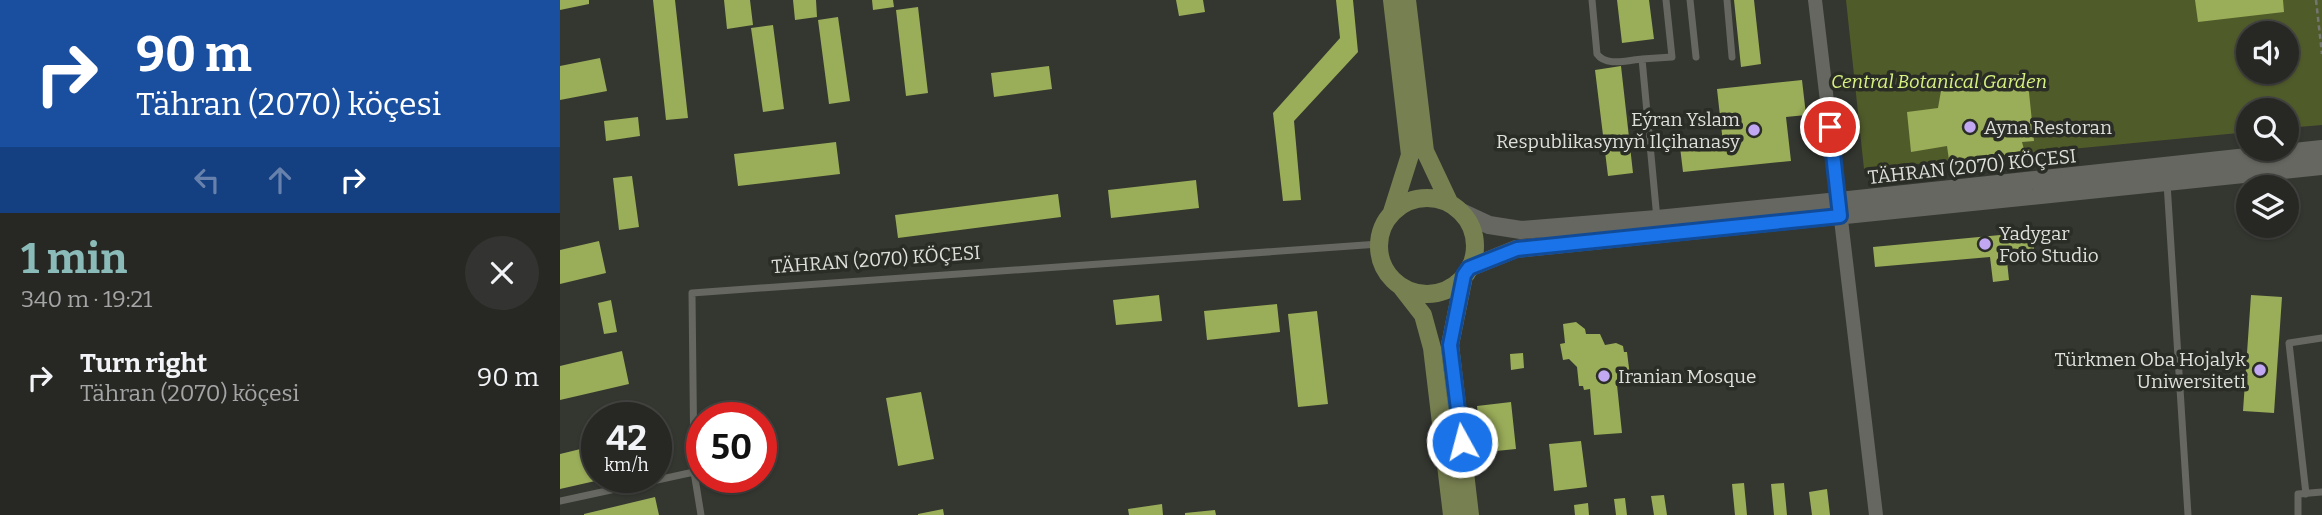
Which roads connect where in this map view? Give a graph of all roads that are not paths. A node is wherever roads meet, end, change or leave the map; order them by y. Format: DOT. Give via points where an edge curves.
graph roads {
  1 [pos="1392,0"];
  2 [pos="1407,0"];
  3 [pos="1591,0"];
  4 [pos="1666,0"];
  5 [pos="1690,0"];
  6 [pos="1727,0"];
  7 [pos="1815,0"];
  8 [pos="1696,57"];
  9 [pos="1732,57"];
  10 [pos="1642,59"];
  11 [pos="2322,149"];
  12 [pos="2322,166"];
  13 [pos="2167,182"];
  14 [pos="1456,208"];
  15 [pos="1840,209"];
  16 [pos="1392,212"];
  17 [pos="1657,219"];
  18 [pos="1379,244"];
  19 [pos="1467,272"];
  20 [pos="1400,285"];
  21 [pos="2322,338"];
  22 [pos="693,402"];
  23 [pos="686,474"];
  24 [pos="2322,492"];
  25 [pos="697,493"];
  26 [pos="2306,494"];
  27 [pos="560,501"];
  28 [pos="701,515"];
  29 [pos="1452,515"];
  30 [pos="1470,515"];
  31 [pos="1876,515"];
  32 [pos="2188,515"];
  33 [pos="2298,515"];
  1 -- 16 [label="main road" via="1410,155"];
  2 -- 14 [label="main road" via="1425,151"];
  3 -- 10 [label="lane" via="1601,60"];
  4 -- 10 [label="lane" via="1672,57"];
  5 -- 8 [label="lane"];
  6 -- 9 [label="lane"];
  7 -- 15 [label="street"];
  10 -- 17 [label="lane"];
  11 -- 15 [label="street, TÄHRAN (2070) KÖÇESI"];
  12 -- 13 [label="street, TÄHRAN (2070) KÖÇESI"];
  13 -- 15 [label="street, TÄHRAN (2070) KÖÇESI"];
  13 -- 32 [label="lane"];
  14 -- 16 [label="main road" via="1433,198 1416,199"];
  14 -- 17 [label="street, TÄHRAN (2070) KÖÇESI" via="1489,225 1521,230"];
  14 -- 19 [label="main road" via="1471,226 1475,243"];
  15 -- 17 [label="street, TÄHRAN (2070) KÖÇESI"];
  15 -- 19 [label="street, TÄHRAN (2070) KÖÇESI" via="1517,249"];
  15 -- 31 [label="street"];
  16 -- 18 [label="main road" via="1382,227"];
  18 -- 20 [label="main road" via="1382,263"];
  18 -- 22 [label="lane, TÄHRAN (2070) KÖÇESI" via="692,293"];
  19 -- 20 [label="main road" via="1451,287 1434,293"];
  19 -- 30 [label="main road" via="1450,345"];
  20 -- 29 [label="main road" via="1423,315 1432,348"];
  21 -- 26 [label="lane" via="2289,343"];
  23 -- 27 [label="lane"];
  24 -- 26 [label="lane"];
  25 -- 28 [label="lane"];
  26 -- 33 [label="lane" via="2298,494"];
}
